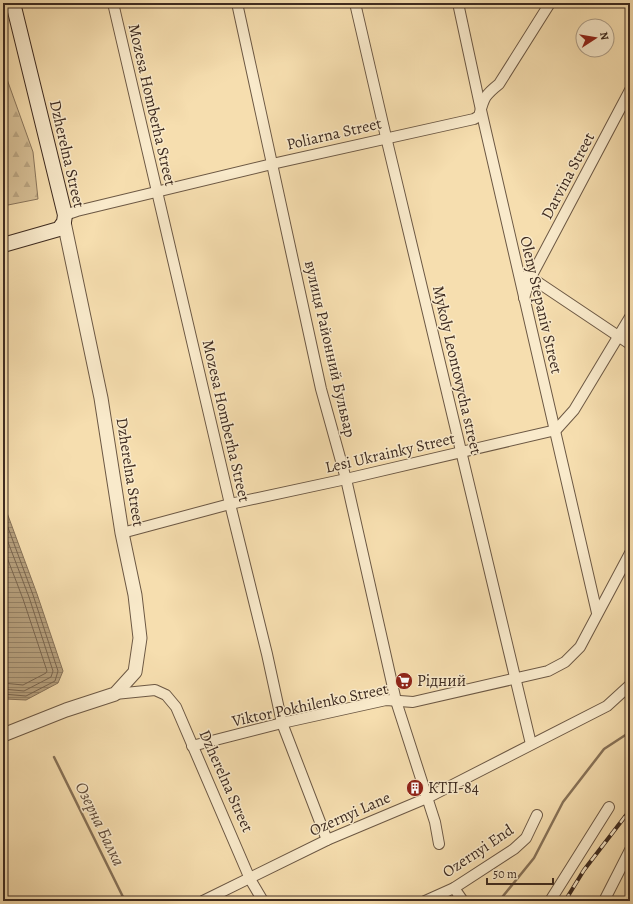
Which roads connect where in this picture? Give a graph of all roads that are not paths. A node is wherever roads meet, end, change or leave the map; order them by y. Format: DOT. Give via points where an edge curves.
graph roads {
  1 [pos="13,3"];
  2 [pos="113,3"];
  3 [pos="237,3"];
  4 [pos="355,3"];
  5 [pos="458,3"];
  6 [pos="550,3"];
  7 [pos="630,90"];
  8 [pos="480,110"];
  9 [pos="386,138"];
  10 [pos="272,164"];
  11 [pos="156,192"];
  12 [pos="65,219"];
  13 [pos="3,245"];
  14 [pos="516,264"];
  15 [pos="530,279"];
  16 [pos="524,298"];
  17 [pos="630,317"];
  18 [pos="618,337"];
  19 [pos="630,344"];
  20 [pos="556,430"];
  21 [pos="461,452"];
  22 [pos="346,479"];
  23 [pos="230,504"];
  24 [pos="122,532"];
  25 [pos="630,553"];
  26 [pos="597,613"];
  27 [pos="515,679"];
  28 [pos="630,686"];
  29 [pos="115,694"];
  30 [pos="396,701"];
  31 [pos="282,723"];
  32 [pos="3,735"];
  33 [pos="531,744"];
  34 [pos="192,746"];
  35 [pos="427,798"];
  36 [pos="609,807"];
  37 [pos="537,815"];
  38 [pos="327,840"];
  39 [pos="439,844"];
  40 [pos="630,850"];
  41 [pos="250,879"];
  42 [pos="454,888"];
  43 [pos="203,901"];
  44 [pos="263,901"];
  45 [pos="425,901"];
  46 [pos="463,901"];
  47 [pos="550,901"];
  48 [pos="604,901"];
  1 -- 12 [label="main road, Dzherelna Street"];
  2 -- 11 [label="street, Mozesa Homberha Street"];
  3 -- 10 [label="street, вулиця Районний Бульвар"];
  4 -- 9 [label="street, Mykoly Leontovycha street"];
  5 -- 8 [label="street, Oleny Stepaniv Street"];
  6 -- 8 [label="street, Poliarna Street" via="499,84 483,100"];
  7 -- 15 [label="street, Darvina Street"];
  8 -- 9 [label="street, Poliarna Street" via="479,116 474,119"];
  8 -- 14 [label="street, Oleny Stepaniv Street"];
  9 -- 10 [label="street, Poliarna Street"];
  9 -- 21 [label="street, Mykoly Leontovycha street"];
  10 -- 11 [label="street, Poliarna Street"];
  10 -- 22 [label="street, вулиця Районний Бульвар" via="322,389"];
  11 -- 12 [label="street, Poliarna Street"];
  11 -- 23 [label="street, Mozesa Homberha Street"];
  12 -- 13 [label="main road" via="59,229"];
  12 -- 24 [label="street, Dzherelna Street" via="101,398"];
  14 -- 15 [label="street"];
  14 -- 16 [label="street, Oleny Stepaniv Street"];
  15 -- 16 [label="street, Darvina Street"];
  15 -- 18 [label="street"];
  16 -- 20 [label="street, Oleny Stepaniv Street"];
  17 -- 18 [label="street"];
  18 -- 19 [label="street"];
  18 -- 20 [label="street" via="574,410"];
  20 -- 21 [label="street, Lesi Ukrainky Street"];
  20 -- 26 [label="street, Oleny Stepaniv Street"];
  21 -- 22 [label="street, Lesi Ukrainky Street"];
  21 -- 27 [label="street, Mykoly Leontovycha street"];
  22 -- 23 [label="street, Lesi Ukrainky Street"];
  22 -- 30 [label="street, вулиця Районний Бульвар"];
  23 -- 24 [label="street, Lesi Ukrainky Street"];
  23 -- 31 [label="street, Mozesa Homberha Street"];
  24 -- 29 [label="street, Dzherelna Street" via="135,595 140,638 135,672"];
  25 -- 26 [label="street, Viktor Pokhilenko Street"];
  26 -- 27 [label="street, Viktor Pokhilenko Street" via="580,647 565,662 548,671"];
  27 -- 30 [label="street, Viktor Pokhilenko Street" via="413,702"];
  27 -- 33 [label="street, Mykoly Leontovycha street"];
  28 -- 33 [label="street, Ozernyi Lane" via="607,706"];
  29 -- 32 [label="street"];
  29 -- 34 [label="street, Dzherelna Street" via="155,690 166,695 176,707"];
  30 -- 31 [label="street, Viktor Pokhilenko Street" via="386,700"];
  30 -- 35 [label="street, вулиця Районний Бульвар"];
  31 -- 34 [label="street, Viktor Pokhilenko Street"];
  31 -- 38 [label="street, Mozesa Homberha Street"];
  33 -- 35 [label="street, Ozernyi Lane"];
  34 -- 41 [label="street, Dzherelna Street"];
  35 -- 38 [label="street, Ozernyi Lane"];
  35 -- 39 [label="street, вулиця Районний Бульвар"];
  36 -- 47 [label="street"];
  37 -- 42 [label="street, Ozernyi End" via="526,838 514,849"];
  38 -- 41 [label="street, Ozernyi Lane"];
  40 -- 48 [label="street"];
  41 -- 43 [label="street, Ozernyi Lane"];
  41 -- 44 [label="street, Dzherelna Street"];
  42 -- 45 [label="street, Ozernyi End"];
  42 -- 46 [label="street"];
}
